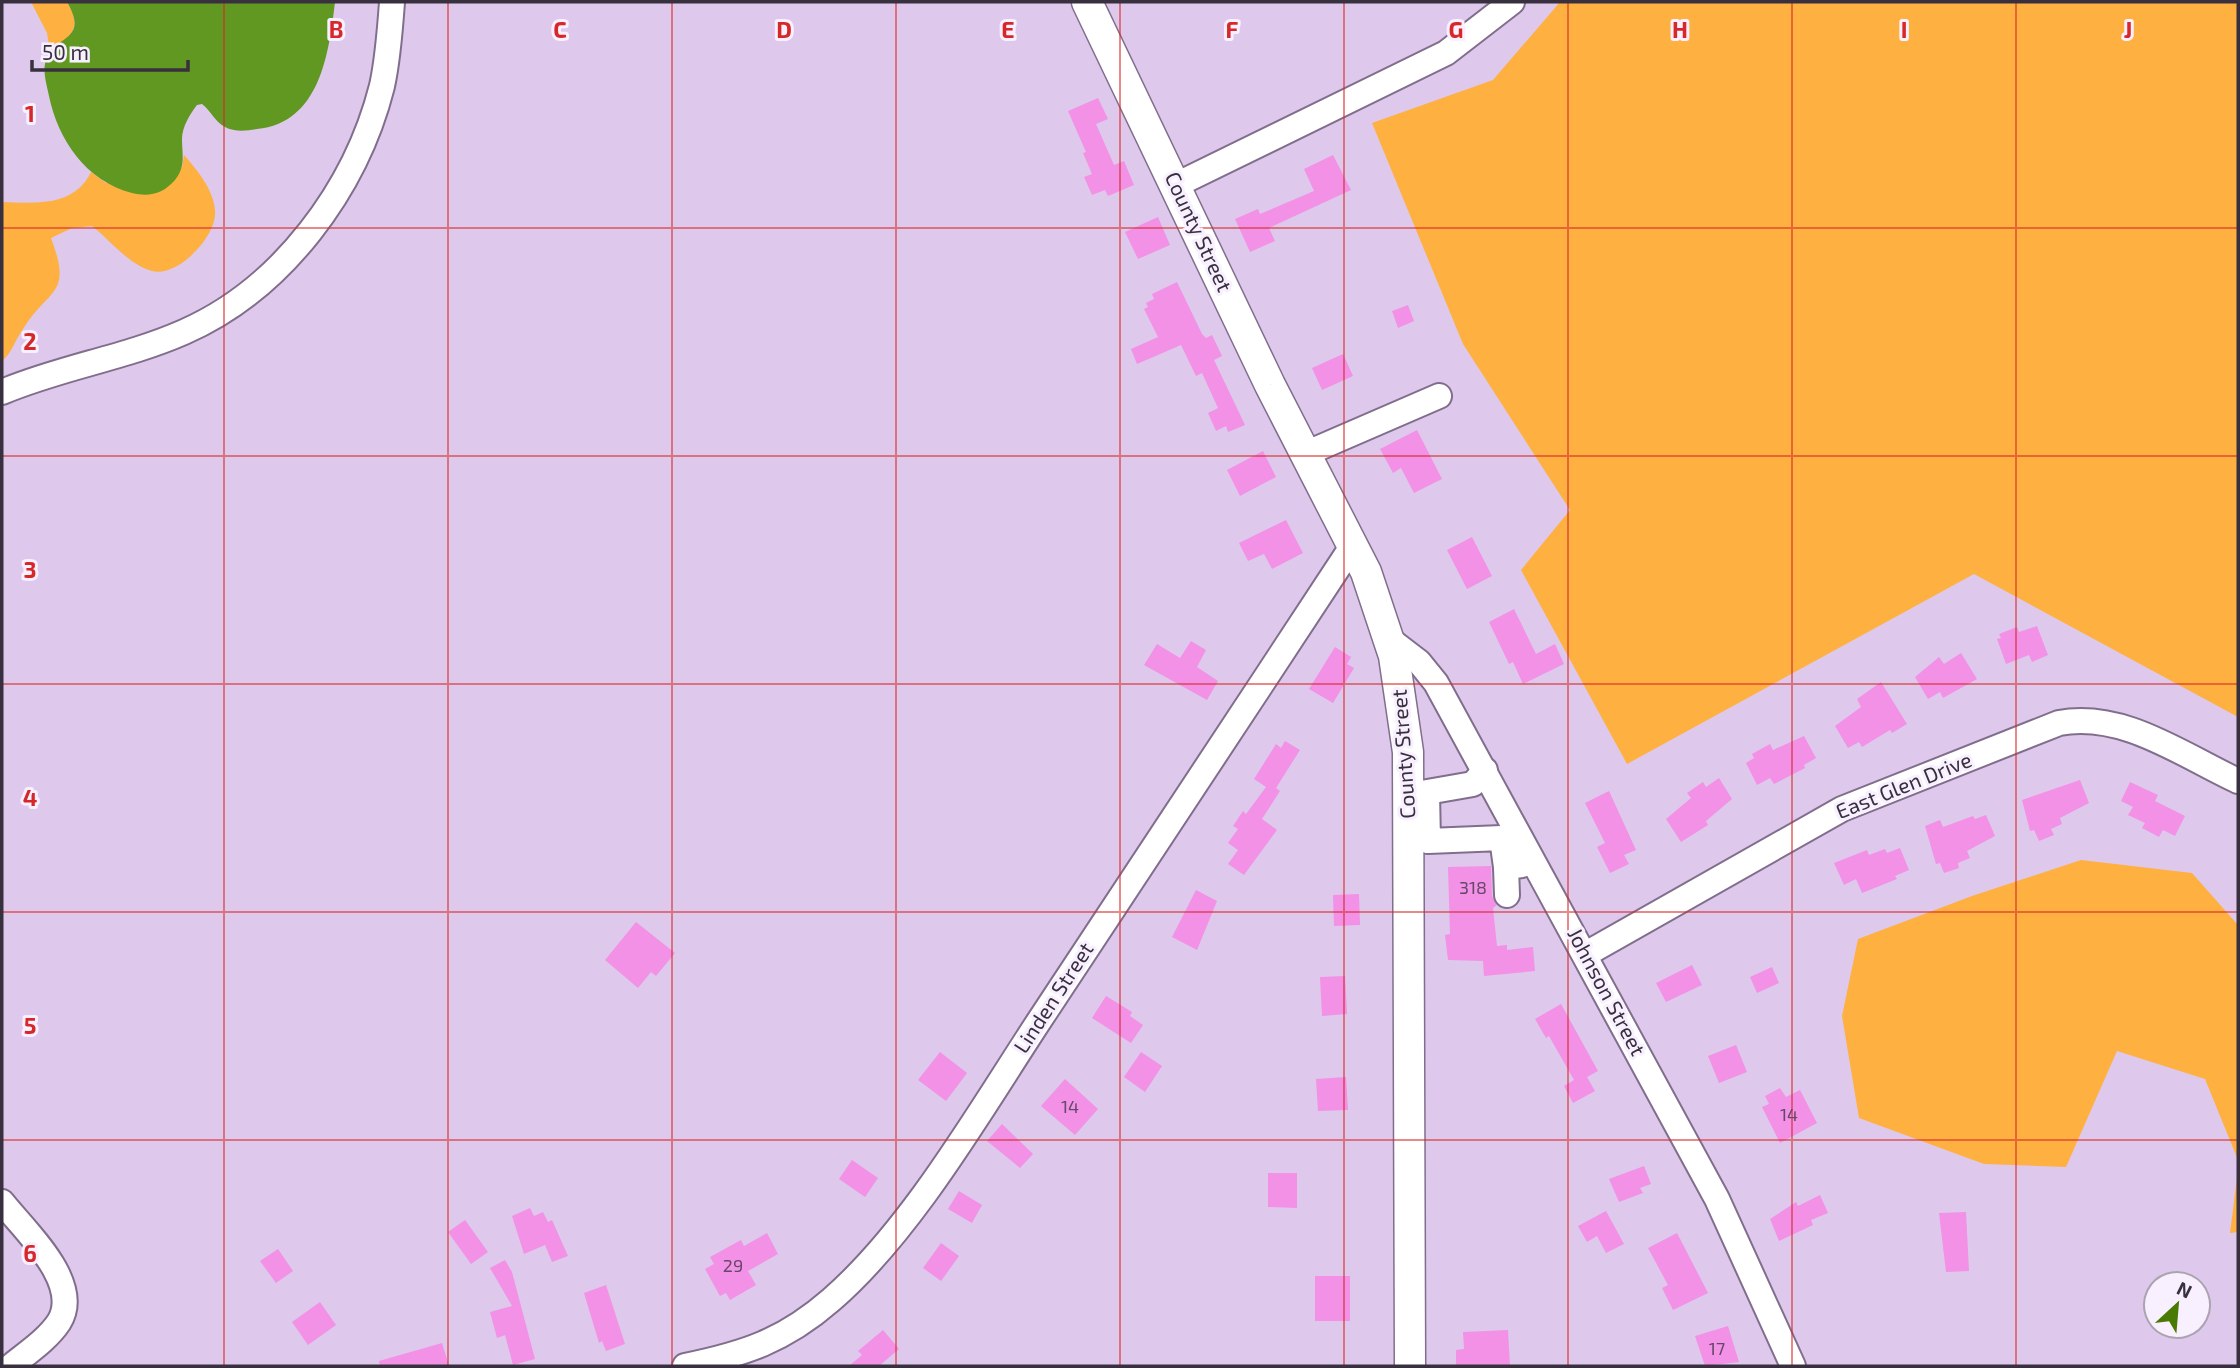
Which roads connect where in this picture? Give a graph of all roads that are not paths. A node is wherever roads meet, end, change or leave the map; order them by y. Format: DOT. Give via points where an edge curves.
graph roads {
  1 [pos="391,2"];
  2 [pos="1087,2"];
  3 [pos="1512,2"];
  4 [pos="1176,185"];
  5 [pos="2,392"];
  6 [pos="1439,396"];
  7 [pos="1305,454"];
  8 [pos="1351,548"];
  9 [pos="1389,639"];
  10 [pos="1479,777"];
  11 [pos="2238,781"];
  12 [pos="1418,794"];
  13 [pos="1491,838"];
  14 [pos="1536,864"];
  15 [pos="1506,867"];
  16 [pos="1507,895"];
  17 [pos="1586,954"];
  18 [pos="2,1202"];
  19 [pos="11,1366"];
  20 [pos="685,1366"];
  21 [pos="1410,1366"];
  22 [pos="1793,1366"];
  1 -- 5 [label="street" via="382,87 361,143 320,217 275,271 232,307 186,332"];
  2 -- 4 [label="main road, County Street"];
  3 -- 4 [label="street" via="1446,53"];
  4 -- 7 [label="main road, County Street"];
  6 -- 7 [label="street"];
  7 -- 8 [label="main road, County Street"];
  8 -- 9 [label="main road, County Street" via="1366,572"];
  8 -- 20 [label="street, Linden Street" via="969,1127 891,1236 832,1300 781,1336 735,1356"];
  9 -- 10 [label="street, Johnson Street" via="1419,662 1436,683"];
  9 -- 12 [label="main road, County Street"];
  10 -- 12 [label="street"];
  10 -- 13 [label="street"];
  10 -- 14 [label="street, Johnson Street"];
  11 -- 17 [label="street, East Glen Drive" via="2108,722 2083,719 2059,723 1842,808"];
  12 -- 13 [label="street" via="1428,841"];
  12 -- 21 [label="main road, County Street"];
  13 -- 15 [label="street" via="1503,838"];
  14 -- 15 [label="street"];
  14 -- 17 [label="street, Johnson Street"];
  15 -- 16 [label="street"];
  17 -- 22 [label="street, Johnson Street" via="1717,1199"];
  18 -- 19 [label="street" via="58,1274 66,1295 58,1324"];
}
